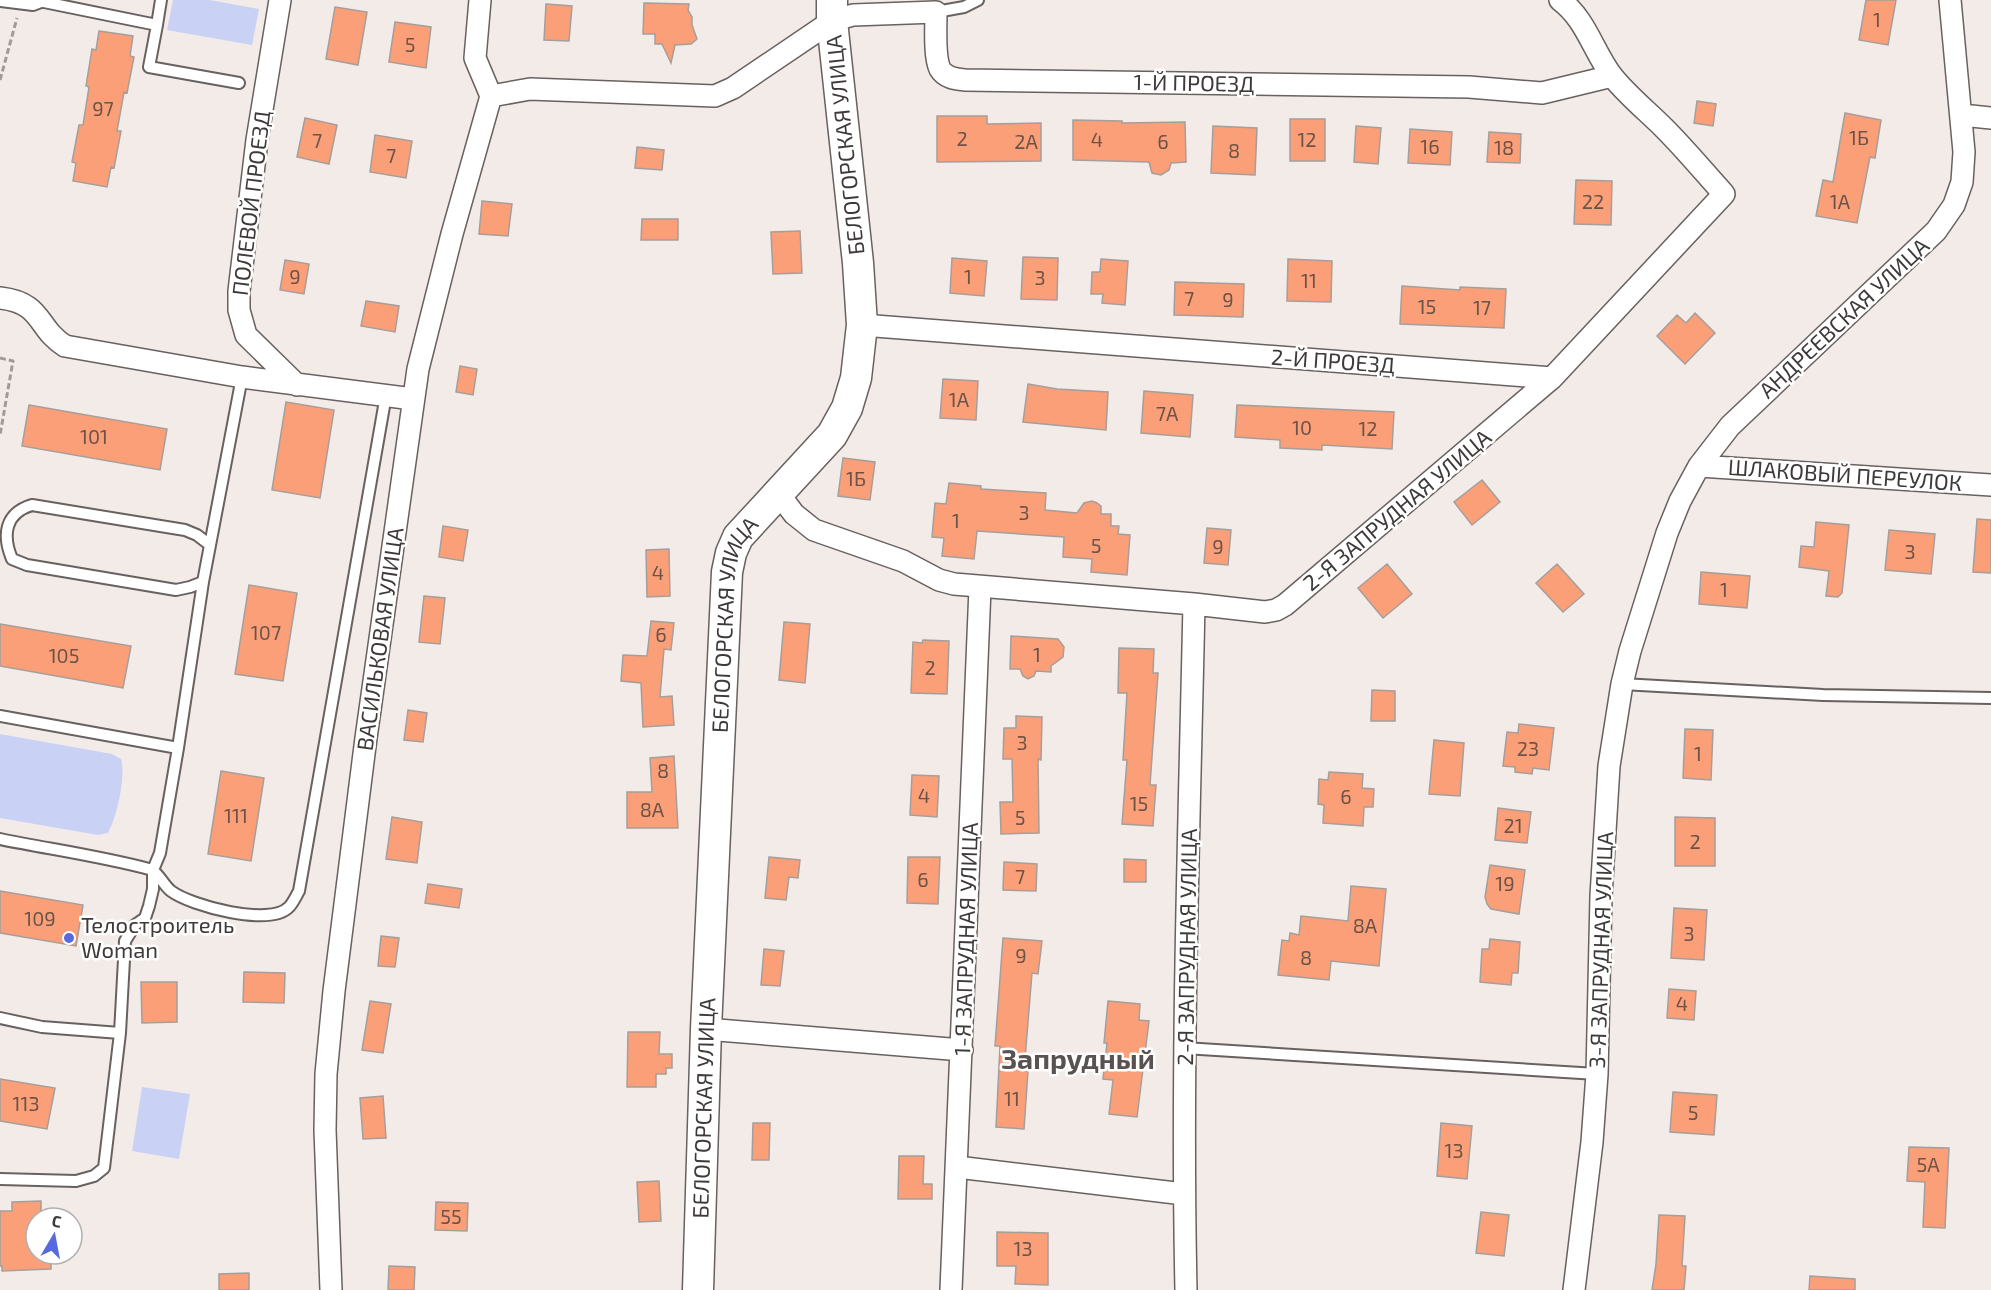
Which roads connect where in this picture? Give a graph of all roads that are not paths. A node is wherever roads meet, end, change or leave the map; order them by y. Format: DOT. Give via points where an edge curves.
graph roads {
  1 [pos="161,0"];
  2 [pos="280,0"];
  3 [pos="480,0"];
  4 [pos="978,0"];
  5 [pos="1560,0"];
  6 [pos="1950,0"];
  7 [pos="0,1"];
  8 [pos="45,1"];
  9 [pos="832,11"];
  10 [pos="936,12"];
  11 [pos="157,25"];
  12 [pos="1612,76"];
  13 [pos="239,84"];
  14 [pos="491,96"];
  15 [pos="1962,115"];
  16 [pos="1991,118"];
  17 [pos="0,298"];
  18 [pos="862,325"];
  19 [pos="242,376"];
  20 [pos="1552,378"];
  21 [pos="297,385"];
  22 [pos="386,395"];
  23 [pos="413,399"];
  24 [pos="1699,466"];
  25 [pos="1991,485"];
  26 [pos="779,494"];
  27 [pos="4,531"];
  28 [pos="210,544"];
  29 [pos="202,582"];
  30 [pos="980,588"];
  31 [pos="1194,604"];
  32 [pos="1641,613"];
  33 [pos="1623,684"];
  34 [pos="1991,698"];
  35 [pos="0,716"];
  36 [pos="178,748"];
  37 [pos="0,839"];
  38 [pos="153,870"];
  39 [pos="0,1018"];
  40 [pos="706,1029"];
  41 [pos="120,1033"];
  42 [pos="1184,1048"];
  43 [pos="962,1050"];
  44 [pos="1597,1074"];
  45 [pos="957,1167"];
  46 [pos="0,1179"];
  47 [pos="1184,1194"];
  48 [pos="331,1290"];
  49 [pos="698,1290"];
  50 [pos="951,1290"];
  51 [pos="1185,1290"];
  52 [pos="1574,1290"];
  1 -- 11 [label="lane"];
  2 -- 21 [label="street, ПОЛЕВОЙ ПРОЕЗД" via="238,291 246,335"];
  3 -- 14 [label="street" via="475,58"];
  4 -- 10 [label="lane"];
  5 -- 12 [label="street" via="1573,9"];
  6 -- 15 [label="street, АНДРЕЕВСКАЯ УЛИЦА"];
  7 -- 8 [label="lane" via="33,5"];
  8 -- 11 [label="lane"];
  9 -- 10 [label="street" via="853,15"];
  9 -- 14 [label="street" via="733,88 716,96 530,89"];
  9 -- 18 [label="street, БЕЛОГОРСКАЯ УЛИЦА"];
  10 -- 12 [label="street, 1-Й ПРОЕЗД" via="940,68 945,74 965,80 1469,87 1542,93"];
  11 -- 13 [label="lane" via="148,67"];
  12 -- 20 [label="street" via="1724,194"];
  14 -- 23 [label="street, ВАСИЛЬКОВАЯ УЛИЦА" via="452,234"];
  15 -- 16 [label="street"];
  15 -- 24 [label="street, АНДРЕЕВСКАЯ УЛИЦА" via="1962,182 1954,205 1936,231 1730,426"];
  17 -- 19 [label="street" via="29,306 65,346"];
  18 -- 20 [label="street, 2-Й ПРОЕЗД"];
  18 -- 26 [label="street, БЕЛОГОРСКАЯ УЛИЦА" via="856,378 847,408 832,435"];
  19 -- 21 [label="street"];
  19 -- 28 [label="lane"];
  20 -- 31 [label="street, 2-Я ЗАПРУДНАЯ УЛИЦА" via="1285,605 1265,612"];
  21 -- 22 [label="street"];
  22 -- 23 [label="street"];
  22 -- 38 [label="lane" via="299,891 289,908 274,914 230,912 202,906 172,892"];
  23 -- 48 [label="street, ВАСИЛЬКОВАЯ УЛИЦА" via="328,1050"];
  24 -- 25 [label="street, ШЛАКОВЫЙ ПЕРЕУЛОК"];
  24 -- 32 [label="street, АНДРЕЕВСКАЯ УЛИЦА" via="1667,533"];
  26 -- 30 [label="street, 2-Я ЗАПРУДНАЯ УЛИЦА" via="814,531 903,561 939,580"];
  26 -- 40 [label="street, БЕЛОГОРСКАЯ УЛИЦА" via="738,537 727,572"];
  27 -- 28 [label="lane" via="12,515 32,505 185,530"];
  27 -- 29 [label="lane" via="12,559 27,565 176,590"];
  28 -- 29 [label="lane"];
  29 -- 36 [label="lane"];
  30 -- 31 [label="street, 2-Я ЗАПРУДНАЯ УЛИЦА"];
  30 -- 43 [label="street, 1-Я ЗАПРУДНАЯ УЛИЦА"];
  31 -- 42 [label="street, 2-Я ЗАПРУДНАЯ УЛИЦА"];
  32 -- 33 [label="street, 3-Я ЗАПРУДНАЯ УЛИЦА"];
  33 -- 34 [label="lane" via="1823,695"];
  33 -- 44 [label="street, 3-Я ЗАПРУДНАЯ УЛИЦА" via="1609,766"];
  35 -- 36 [label="lane"];
  36 -- 38 [label="lane" via="160,854"];
  37 -- 38 [label="lane"];
  38 -- 41 [label="lane" via="149,906 125,941"];
  39 -- 41 [label="lane" via="42,1027"];
  40 -- 43 [label="street"];
  40 -- 49 [label="street, БЕЛОГОРСКАЯ УЛИЦА"];
  41 -- 46 [label="lane" via="104,1168 94,1176 76,1181"];
  42 -- 44 [label="lane"];
  42 -- 47 [label="street, 2-Я ЗАПРУДНАЯ УЛИЦА"];
  43 -- 45 [label="street, 1-Я ЗАПРУДНАЯ УЛИЦА"];
  44 -- 52 [label="street, 3-Я ЗАПРУДНАЯ УЛИЦА"];
  45 -- 47 [label="street"];
  45 -- 50 [label="street, 1-Я ЗАПРУДНАЯ УЛИЦА"];
  47 -- 51 [label="street, 2-Я ЗАПРУДНАЯ УЛИЦА"];
}
